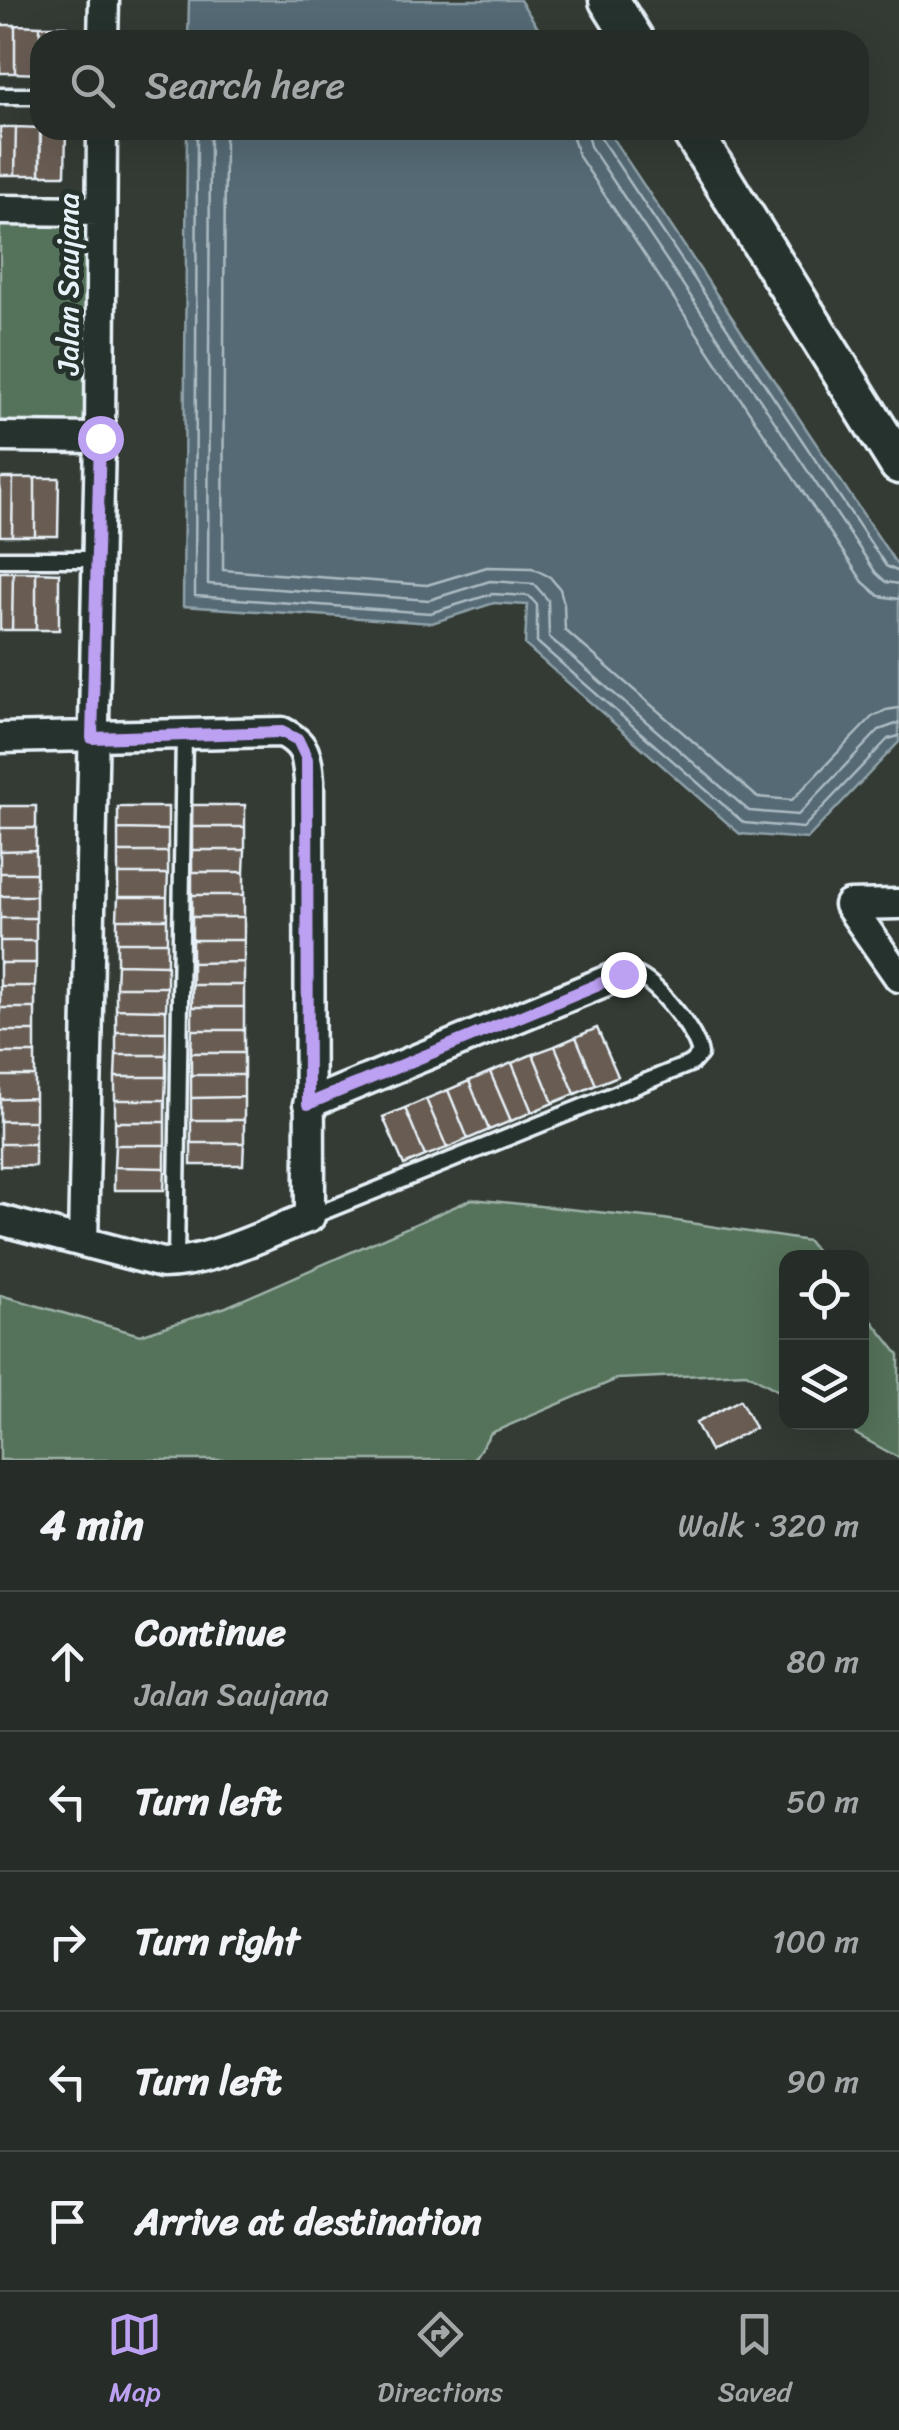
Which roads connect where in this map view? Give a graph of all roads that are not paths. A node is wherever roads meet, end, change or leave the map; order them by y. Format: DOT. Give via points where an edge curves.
graph roads {
  1 [pos="104,0"];
  2 [pos="610,0"];
  3 [pos="104,30"];
  4 [pos="628,30"];
  5 [pos="0,96"];
  6 [pos="30,96"];
  7 [pos="102,140"];
  8 [pos="696,140"];
  9 [pos="0,210"];
  10 [pos="100,211"];
  11 [pos="0,437"];
  12 [pos="100,438"];
  13 [pos="899,464"];
  14 [pos="0,559"];
  15 [pos="96,559"];
  16 [pos="184,735"];
  17 [pos="0,738"];
  18 [pos="92,738"];
  19 [pos="899,904"];
  20 [pos="623,974"];
  21 [pos="899,977"];
  22 [pos="308,1104"];
  23 [pos="310,1217"];
  24 [pos="0,1220"];
  25 [pos="83,1242"];
  26 [pos="176,1263"];
  1 -- 3 [label="street"];
  2 -- 4 [label="street"];
  5 -- 6 [label="lane"];
  7 -- 10 [label="street, Jalan Saujana"];
  8 -- 13 [label="street"];
  9 -- 10 [label="street"];
  10 -- 12 [label="street, Jalan Saujana"];
  11 -- 12 [label="street"];
  12 -- 15 [label="street, Jalan Saujana"];
  14 -- 15 [label="lane"];
  15 -- 18 [label="street, Jalan Saujana"];
  16 -- 18 [label="street"];
  16 -- 22 [label="street" via="282,732 298,740 307,759"];
  16 -- 26 [label="lane"];
  17 -- 18 [label="street"];
  18 -- 25 [label="street, Jalan Saujana"];
  19 -- 21 [label="street" via="849,905"];
  20 -- 22 [label="street"];
  20 -- 23 [label="lane" via="638,976 666,998 698,1043 700,1054 692,1063"];
  22 -- 23 [label="street"];
  23 -- 26 [label="street"];
  24 -- 25 [label="street"];
  25 -- 26 [label="street"];
}
